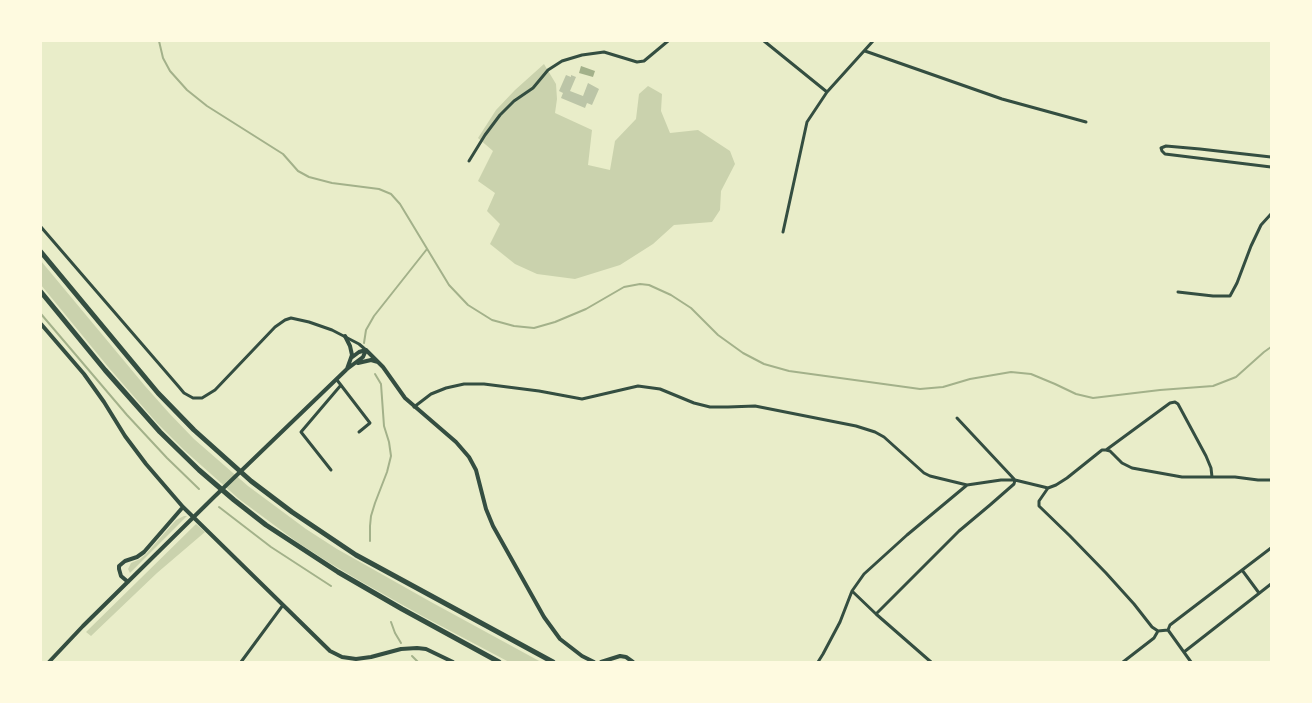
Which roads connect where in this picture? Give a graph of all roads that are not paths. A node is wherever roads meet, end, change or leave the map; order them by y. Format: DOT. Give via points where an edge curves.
graph roads {
  1 [pos="668,41"];
  2 [pos="764,41"];
  3 [pos="873,41"];
  4 [pos="865,51"];
  5 [pos="827,92"];
  6 [pos="1086,122"];
  7 [pos="1271,157"];
  8 [pos="469,161"];
  9 [pos="1271,167"];
  10 [pos="1271,214"];
  11 [pos="41,227"];
  12 [pos="784,232"];
  13 [pos="41,252"];
  14 [pos="41,292"];
  15 [pos="1178,292"];
  16 [pos="41,324"];
  17 [pos="345,336"];
  18 [pos="366,350"];
  19 [pos="351,358"];
  20 [pos="379,362"];
  21 [pos="356,363"];
  22 [pos="347,369"];
  23 [pos="336,380"];
  24 [pos="341,385"];
  25 [pos="414,407"];
  26 [pos="957,418"];
  27 [pos="359,432"];
  28 [pos="1106,450"];
  29 [pos="332,470"];
  30 [pos="1212,477"];
  31 [pos="1014,480"];
  32 [pos="1271,480"];
  33 [pos="967,485"];
  34 [pos="1048,488"];
  35 [pos="183,507"];
  36 [pos="1271,548"];
  37 [pos="1242,570"];
  38 [pos="128,582"];
  39 [pos="1271,584"];
  40 [pos="852,591"];
  41 [pos="1259,593"];
  42 [pos="283,605"];
  43 [pos="876,614"];
  44 [pos="1168,630"];
  45 [pos="1158,631"];
  46 [pos="1184,652"];
  47 [pos="49,662"];
  48 [pos="241,662"];
  49 [pos="453,662"];
  50 [pos="499,662"];
  51 [pos="553,662"];
  52 [pos="594,662"];
  53 [pos="601,662"];
  54 [pos="633,662"];
  55 [pos="818,662"];
  56 [pos="931,662"];
  57 [pos="1123,662"];
  58 [pos="1191,662"];
  1 -- 8 [label="street" via="644,61 637,62 604,52 562,61 500,115"];
  2 -- 5 [label="street"];
  3 -- 4 [label="street"];
  4 -- 5 [label="street"];
  4 -- 6 [label="street" via="1002,99"];
  5 -- 12 [label="street" via="807,122"];
  7 -- 9 [label="street" via="1161,148 1165,154"];
  10 -- 15 [label="street" via="1261,224 1230,296"];
  11 -- 17 [label="street" via="179,387 193,398 202,398 215,390 285,320 298,319"];
  13 -- 51 [label="highway" via="158,393 212,448 258,486 356,555"];
  14 -- 50 [label="highway" via="160,432 234,500 338,572"];
  16 -- 35 [label="street" via="90,382 124,436"];
  17 -- 18 [label="street"];
  17 -- 19 [label="street"];
  18 -- 19 [label="street"];
  18 -- 20 [label="street"];
  18 -- 21 [label="street"];
  19 -- 22 [label="street"];
  20 -- 21 [label="street"];
  20 -- 25 [label="street"];
  21 -- 22 [label="street"];
  22 -- 23 [label="street"];
  23 -- 24 [label="street"];
  23 -- 38 [label="street"];
  24 -- 27 [label="street" via="370,423"];
  24 -- 29 [label="street" via="301,432"];
  25 -- 33 [label="street" via="431,394 464,384 508,387 582,399 638,386 660,389 694,403 755,406 856,426 884,437 924,473"];
  25 -- 52 [label="street" via="469,457 493,526 544,617 560,639"];
  26 -- 31 [label="street"];
  28 -- 30 [label="street" via="1132,468 1182,477"];
  28 -- 30 [label="street" via="1175,402 1206,456"];
  28 -- 34 [label="street"];
  30 -- 32 [label="street"];
  31 -- 33 [label="street"];
  31 -- 34 [label="street"];
  31 -- 43 [label="street" via="1014,484 959,531"];
  33 -- 40 [label="street" via="864,574"];
  34 -- 45 [label="street" via="1039,506"];
  35 -- 38 [label="street" via="144,552 119,566 121,576"];
  35 -- 42 [label="street"];
  36 -- 37 [label="street"];
  37 -- 41 [label="street"];
  37 -- 44 [label="street" via="1170,625"];
  38 -- 47 [label="street"];
  39 -- 41 [label="street"];
  40 -- 43 [label="street"];
  40 -- 55 [label="street" via="840,622"];
  41 -- 46 [label="street"];
  42 -- 48 [label="street"];
  42 -- 49 [label="street" via="330,651 342,657 356,659 416,648 426,649"];
  43 -- 56 [label="street"];
  44 -- 45 [label="street"];
  44 -- 46 [label="street"];
  45 -- 57 [label="street" via="1154,638"];
  46 -- 58 [label="street"];
  53 -- 54 [label="street" via="620,656"];
}
